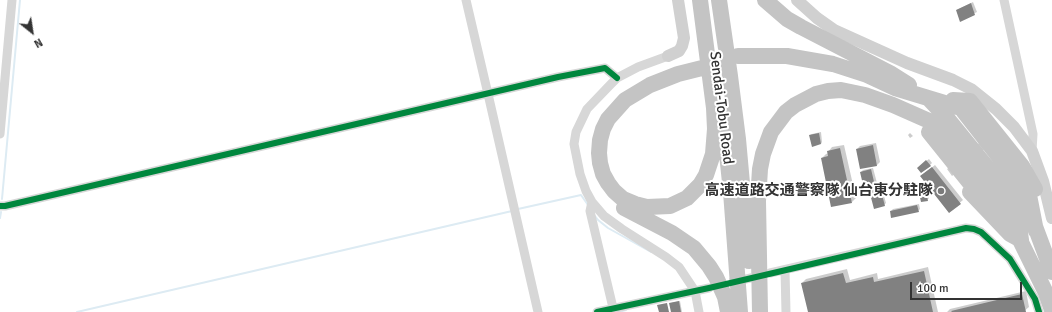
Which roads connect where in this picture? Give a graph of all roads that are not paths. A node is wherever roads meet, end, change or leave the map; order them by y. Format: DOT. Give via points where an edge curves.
graph roads {
  1 [pos="12,0"];
  2 [pos="466,0"];
  3 [pos="678,0"];
  4 [pos="700,0"];
  5 [pos="706,0"];
  6 [pos="719,0"];
  7 [pos="765,0"];
  8 [pos="797,0"];
  9 [pos="1004,0"];
  10 [pos="668,56"];
  11 [pos="738,59"];
  12 [pos="617,78"];
  13 [pos="896,92"];
  14 [pos="488,94"];
  15 [pos="929,98"];
  16 [pos="970,101"];
  17 [pos="912,114"];
  18 [pos="940,123"];
  19 [pos="0,134"];
  20 [pos="923,134"];
  21 [pos="1032,151"];
  22 [pos="0,206"];
  23 [pos="591,206"];
  24 [pos="1051,212"];
  25 [pos="1036,231"];
  26 [pos="1021,240"];
  27 [pos="785,270"];
  28 [pos="1052,272"];
  29 [pos="770,273"];
  30 [pos="709,288"];
  31 [pos="695,291"];
  32 [pos="614,310"];
  33 [pos="1052,310"];
  34 [pos="538,312"];
  35 [pos="597,312"];
  36 [pos="699,312"];
  37 [pos="728,312"];
  38 [pos="740,312"];
  39 [pos="752,312"];
  40 [pos="760,312"];
  41 [pos="786,312"];
  42 [pos="1039,312"];
  1 -- 19 [label="street"];
  2 -- 14 [label="street"];
  3 -- 10 [label="street" via="684,38 679,51"];
  4 -- 37 [label="highway" via="715,129 713,154 700,185 687,198 670,206 647,207 635,204 623,199 608,183 603,174 599,152 603,129 608,119 625,100 650,85 702,64 682,65 647,78 616,98 597,126 593,136 592,158 598,179 615,202 672,233 694,248 702,257 721,287"];
  5 -- 38 [label="highway, Sendai-Tobu Road" via="728,163"];
  6 -- 39 [label="highway, Sendai-Tobu Road" via="738,139"];
  7 -- 13 [label="highway" via="787,18"];
  8 -- 21 [label="street" via="834,30 971,89 1014,127"];
  9 -- 21 [label="street" via="1033,134"];
  10 -- 12 [label="street"];
  11 -- 13 [label="highway" via="808,66 848,75"];
  12 -- 14 [label="street" via="605,68"];
  12 -- 23 [label="street" via="587,109 575,138 580,174"];
  13 -- 15 [label="highway"];
  13 -- 16 [label="highway"];
  13 -- 17 [label="highway"];
  13 -- 18 [label="highway"];
  13 -- 20 [label="highway" via="909,118"];
  13 -- 40 [label="highway" via="865,95 841,90 816,94 795,105 777,122 766,143 760,169"];
  14 -- 22 [label="street"];
  14 -- 34 [label="street"];
  15 -- 16 [label="highway"];
  15 -- 18 [label="highway"];
  15 -- 25 [label="highway" via="957,111 1025,198"];
  16 -- 25 [label="highway" via="1022,166 1035,189"];
  17 -- 18 [label="highway"];
  17 -- 20 [label="highway"];
  17 -- 26 [label="highway" via="932,127"];
  18 -- 25 [label="highway"];
  18 -- 26 [label="highway" via="1018,226"];
  20 -- 26 [label="highway" via="988,212 1010,234"];
  21 -- 24 [label="street"];
  23 -- 31 [label="street" via="679,267"];
  23 -- 32 [label="street"];
  25 -- 28 [label="highway"];
  26 -- 33 [label="highway"];
  27 -- 29 [label="street"];
  27 -- 41 [label="street"];
  27 -- 42 [label="street" via="966,228 974,229 981,232 1010,259 1035,299"];
  30 -- 31 [label="street"];
  31 -- 32 [label="street"];
  31 -- 36 [label="street"];
  32 -- 35 [label="street"];
}
